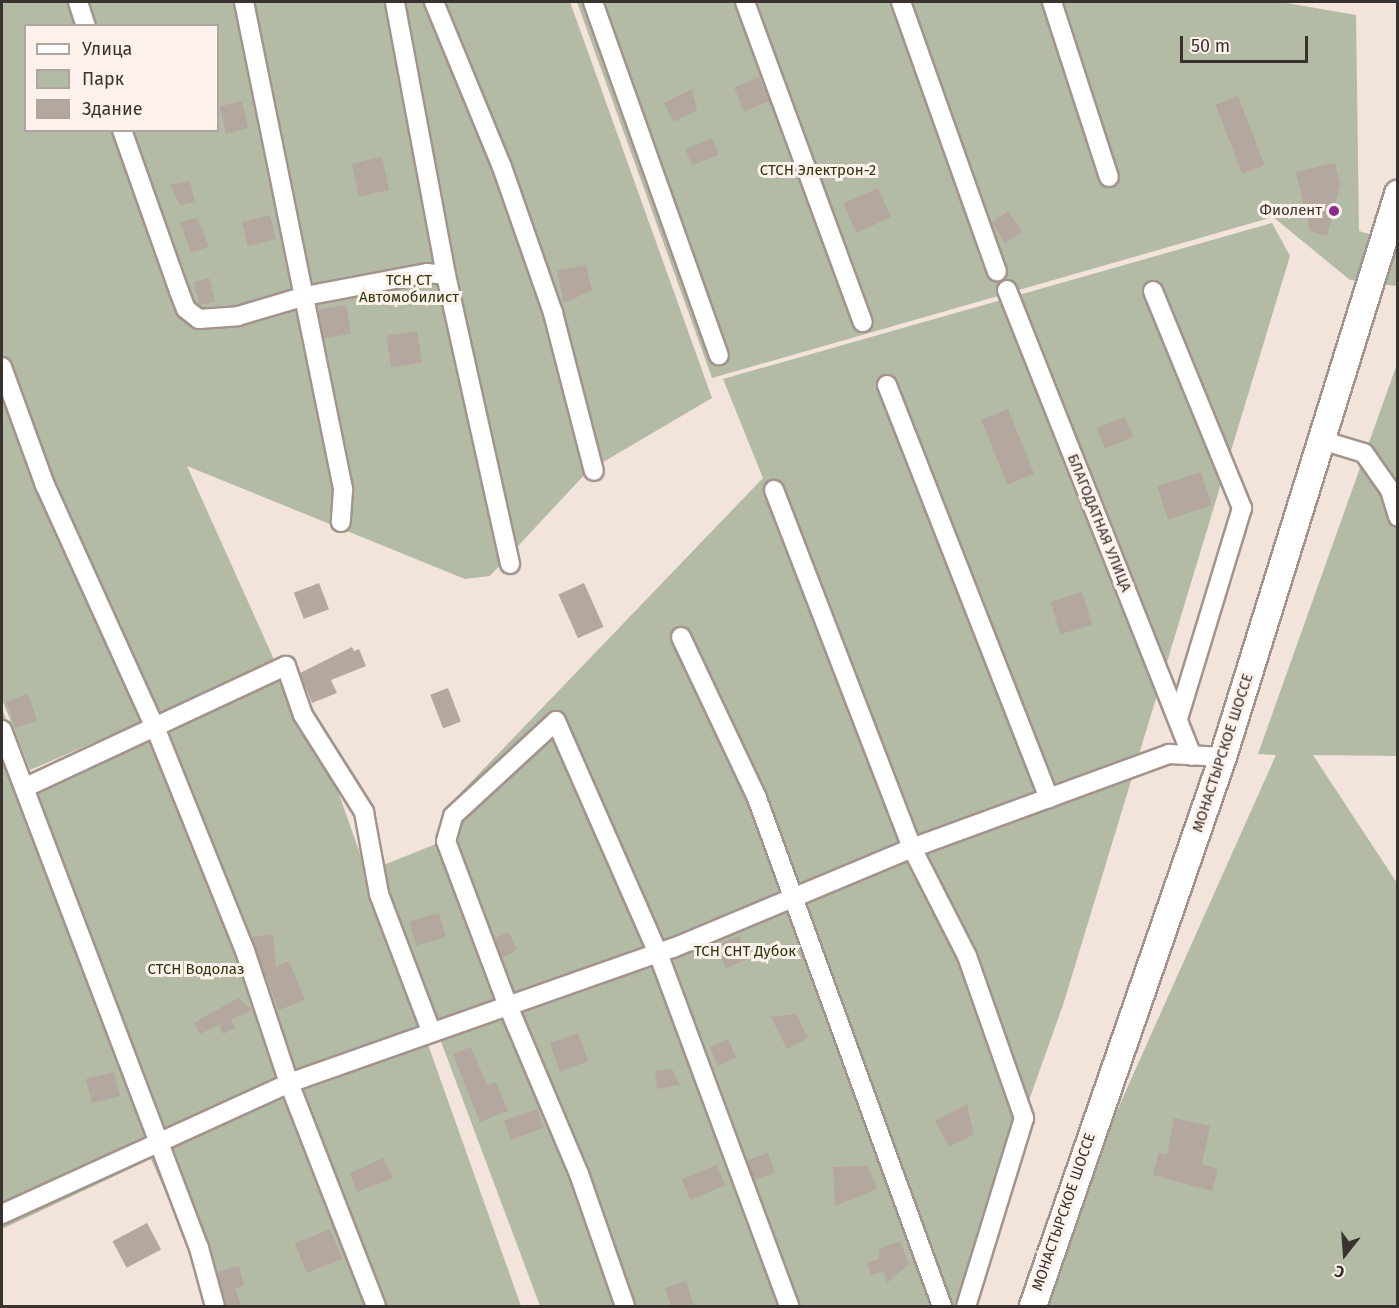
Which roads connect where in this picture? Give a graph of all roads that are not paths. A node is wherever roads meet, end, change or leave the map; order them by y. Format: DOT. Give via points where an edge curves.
graph roads {
  1 [pos="78,2"];
  2 [pos="244,2"];
  3 [pos="395,2"];
  4 [pos="434,2"];
  5 [pos="593,2"];
  6 [pos="745,2"];
  7 [pos="901,2"];
  8 [pos="1052,2"];
  9 [pos="85,24"];
  10 [pos="123,132"];
  11 [pos="1109,177"];
  12 [pos="1398,194"];
  13 [pos="997,271"];
  14 [pos="446,275"];
  15 [pos="1006,290"];
  16 [pos="1153,291"];
  17 [pos="305,296"];
  18 [pos="863,322"];
  19 [pos="719,355"];
  20 [pos="2,367"];
  21 [pos="887,385"];
  22 [pos="1321,440"];
  23 [pos="594,471"];
  24 [pos="774,490"];
  25 [pos="1394,492"];
  26 [pos="1398,517"];
  27 [pos="341,522"];
  28 [pos="510,564"];
  29 [pos="681,637"];
  30 [pos="1178,719"];
  31 [pos="155,727"];
  32 [pos="2,730"];
  33 [pos="1192,756"];
  34 [pos="1223,757"];
  35 [pos="26,787"];
  36 [pos="1049,798"];
  37 [pos="912,848"];
  38 [pos="793,898"];
  39 [pos="658,953"];
  40 [pos="508,1006"];
  41 [pos="431,1031"];
  42 [pos="289,1083"];
  43 [pos="158,1141"];
  44 [pos="2,1214"];
  45 [pos="215,1306"];
  46 [pos="376,1306"];
  47 [pos="625,1306"];
  48 [pos="789,1306"];
  49 [pos="942,1306"];
  50 [pos="966,1306"];
  51 [pos="1033,1306"];
  1 -- 9 [label="street"];
  2 -- 17 [label="street" via="281,198"];
  3 -- 14 [label="street"];
  4 -- 23 [label="street" via="502,167 553,313"];
  5 -- 19 [label="street"];
  6 -- 18 [label="street"];
  7 -- 13 [label="street"];
  8 -- 11 [label="street"];
  10 -- 17 [label="street" via="186,309 199,319 238,316"];
  12 -- 22 [label="main road, МОНАСТЫРСКОЕ ШОССЕ"];
  14 -- 17 [label="street" via="427,273"];
  14 -- 28 [label="street"];
  15 -- 30 [label="street, БЛАГОДАТНАЯ УЛИЦА"];
  16 -- 30 [label="street" via="1242,508"];
  17 -- 27 [label="street" via="343,490"];
  20 -- 31 [label="street" via="45,485"];
  21 -- 36 [label="street"];
  22 -- 25 [label="street" via="1364,453"];
  22 -- 34 [label="main road, МОНАСТЫРСКОЕ ШОССЕ"];
  24 -- 37 [label="street"];
  25 -- 26 [label="street"];
  29 -- 38 [label="street" via="757,798"];
  30 -- 33 [label="street, БЛАГОДАТНАЯ УЛИЦА"];
  31 -- 35 [label="street"];
  31 -- 41 [label="street" via="285,666 303,715 364,812 379,894"];
  31 -- 42 [label="street" via="246,951"];
  32 -- 35 [label="street"];
  33 -- 34 [label="street"];
  33 -- 36 [label="street" via="1169,754"];
  34 -- 51 [label="main road, МОНАСТЫРСКОЕ ШОССЕ"];
  35 -- 43 [label="street"];
  36 -- 37 [label="street"];
  37 -- 38 [label="street"];
  37 -- 50 [label="street" via="967,956 1024,1118"];
  38 -- 39 [label="street"];
  38 -- 49 [label="street"];
  39 -- 40 [label="street"];
  39 -- 40 [label="street" via="556,721 453,816 446,840"];
  39 -- 48 [label="street"];
  40 -- 41 [label="street"];
  40 -- 47 [label="street" via="579,1174"];
  41 -- 42 [label="street"];
  42 -- 43 [label="street"];
  42 -- 46 [label="street"];
  43 -- 44 [label="street"];
  43 -- 45 [label="street" via="200,1248"];
}
